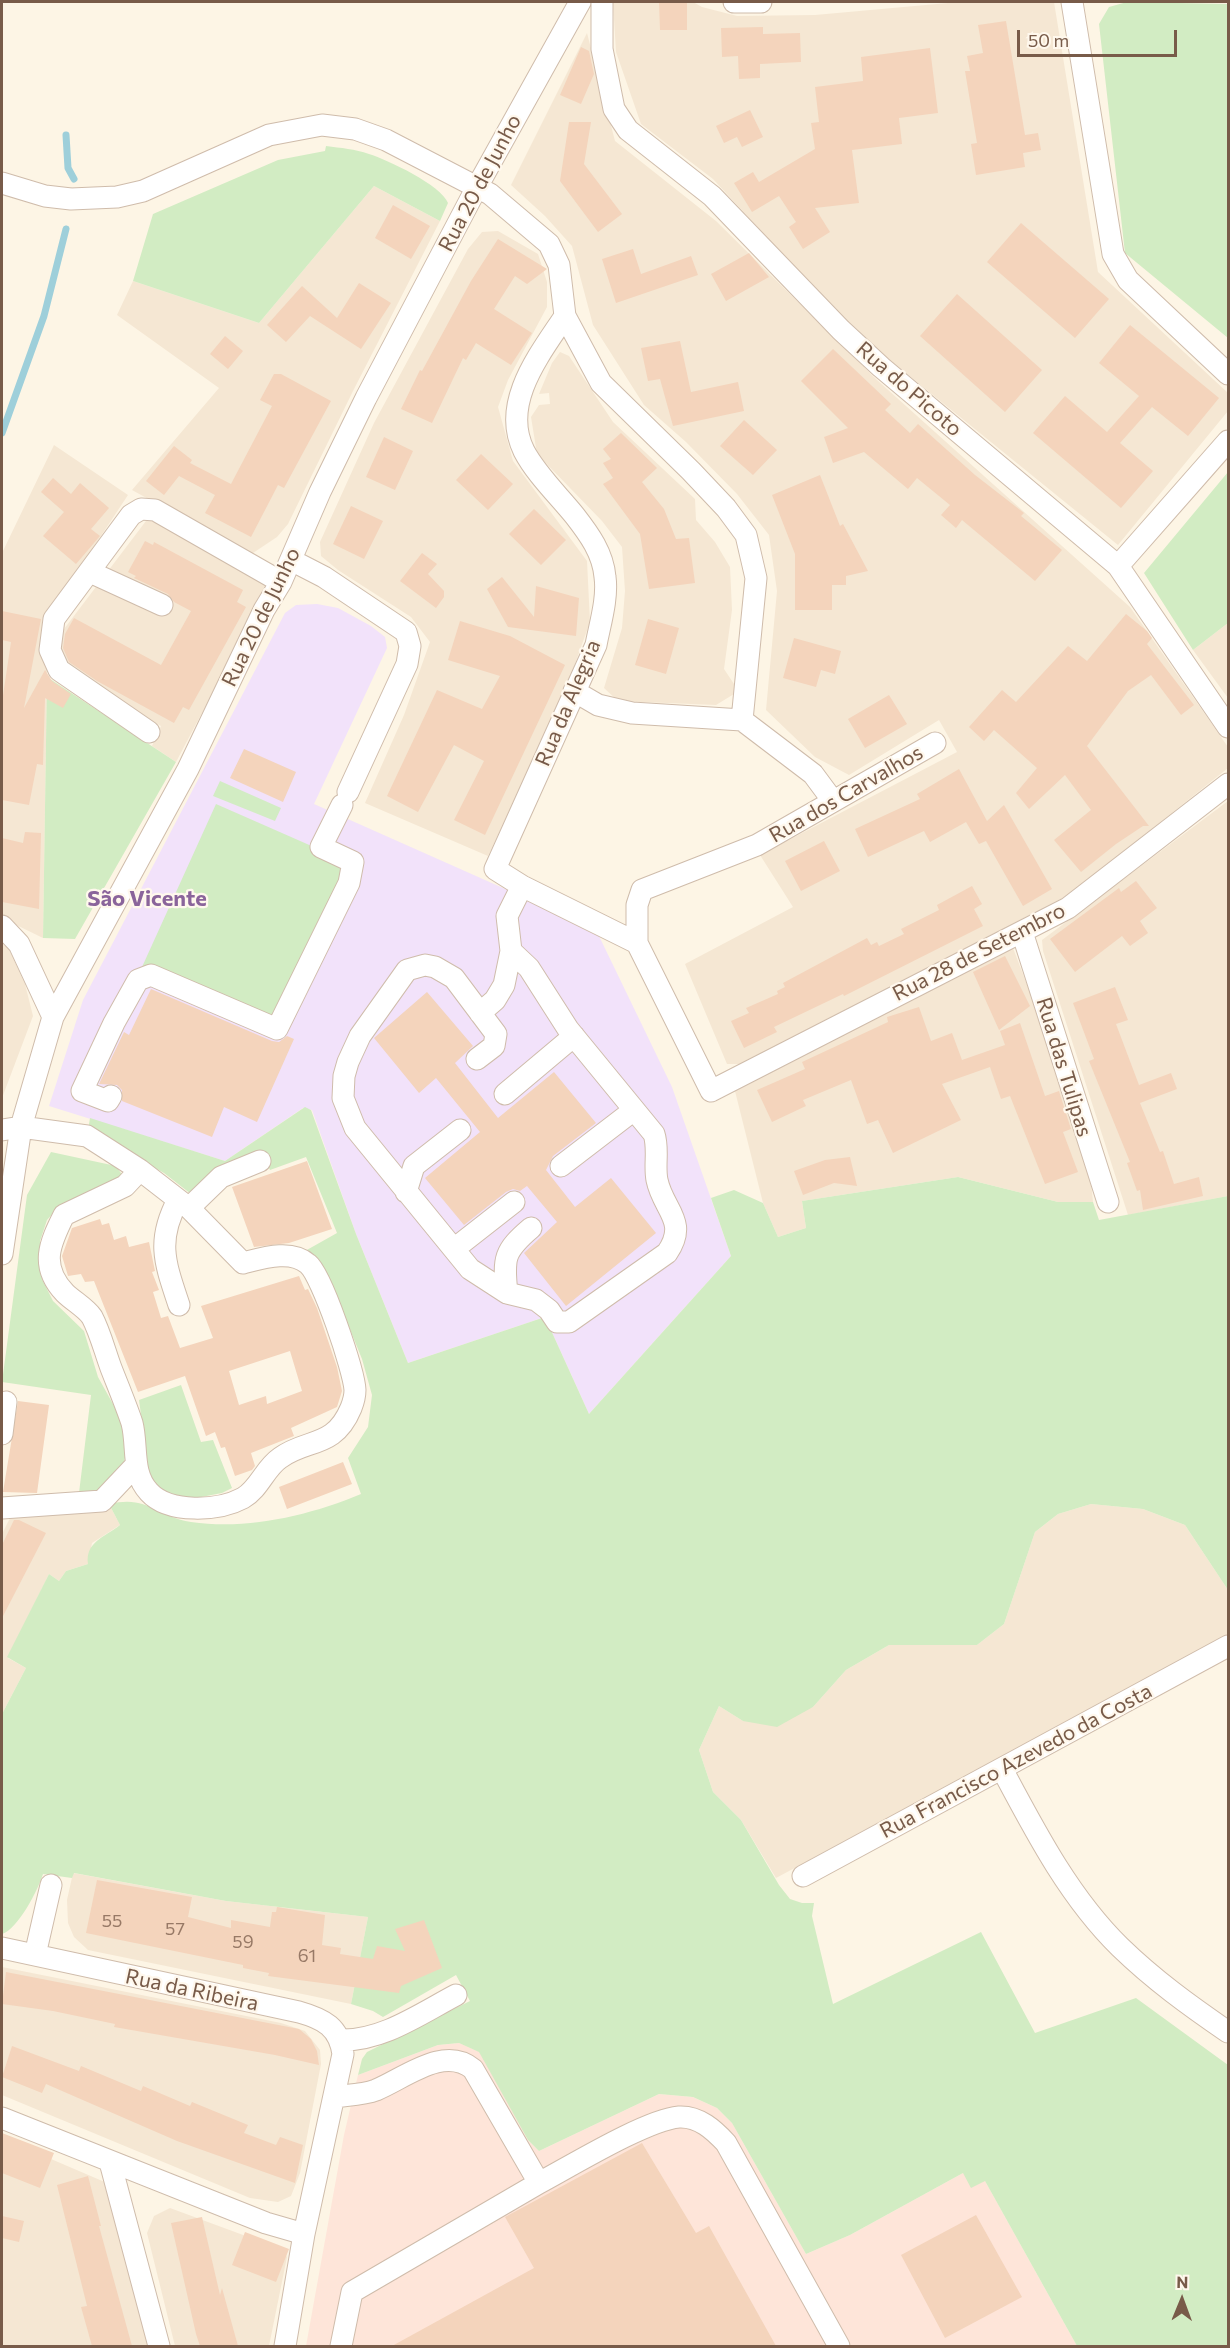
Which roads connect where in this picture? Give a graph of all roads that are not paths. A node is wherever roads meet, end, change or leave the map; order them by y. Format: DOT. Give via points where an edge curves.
graph roads {
  1 [pos="602,2"];
  2 [pos="734,2"];
  3 [pos="761,2"];
  4 [pos="1072,2"];
  5 [pos="577,6"];
  6 [pos="602,49"];
  7 [pos="2,183"];
  8 [pos="477,187"];
  9 [pos="565,316"];
  10 [pos="1228,374"];
  11 [pos="1228,441"];
  12 [pos="291,560"];
  13 [pos="1118,566"];
  14 [pos="90,572"];
  15 [pos="281,582"];
  16 [pos="162,606"];
  17 [pos="574,691"];
  18 [pos="742,720"];
  19 [pos="1228,727"];
  20 [pos="149,732"];
  21 [pos="935,743"];
  22 [pos="1228,784"];
  23 [pos="833,801"];
  24 [pos="522,886"];
  25 [pos="2,926"];
  26 [pos="1022,932"];
  27 [pos="637,943"];
  28 [pos="511,951"];
  29 [pos="480,1013"];
  30 [pos="53,1017"];
  31 [pos="574,1036"];
  32 [pos="477,1059"];
  33 [pos="505,1094"];
  34 [pos="111,1096"];
  35 [pos="634,1110"];
  36 [pos="11,1128"];
  37 [pos="460,1130"];
  38 [pos="260,1161"];
  39 [pos="561,1166"];
  40 [pos="140,1170"];
  41 [pos="406,1192"];
  42 [pos="514,1202"];
  43 [pos="1108,1202"];
  44 [pos="184,1204"];
  45 [pos="531,1228"];
  46 [pos="454,1249"];
  47 [pos="2,1254"];
  48 [pos="507,1293"];
  49 [pos="179,1305"];
  50 [pos="6,1402"];
  51 [pos="2,1434"];
  52 [pos="136,1465"];
  53 [pos="2,1508"];
  54 [pos="1228,1646"];
  55 [pos="1002,1769"];
  56 [pos="803,1876"];
  57 [pos="51,1885"];
  58 [pos="2,1948"];
  59 [pos="35,1955"];
  60 [pos="456,1995"];
  61 [pos="1225,2026"];
  62 [pos="341,2040"];
  63 [pos="334,2097"];
  64 [pos="2,2118"];
  65 [pos="110,2162"];
  66 [pos="538,2183"];
  67 [pos="304,2234"];
  68 [pos="159,2346"];
  69 [pos="285,2346"];
  70 [pos="341,2346"];
  71 [pos="839,2346"];
  1 -- 6 [label="street, Rua do Picoto"];
  2 -- 3 [label="street"];
  4 -- 10 [label="street" via="1113,255 1128,280"];
  5 -- 6 [label="street, Rua do Picoto"];
  5 -- 8 [label="street, Rua 20 de Junho"];
  6 -- 13 [label="street, Rua do Picoto" via="614,109 628,130 712,196 881,367"];
  7 -- 8 [label="street" via="45,196 117,197 143,191 269,135 322,125 355,129 386,140"];
  8 -- 9 [label="street" via="549,244 559,265"];
  8 -- 12 [label="street, Rua 20 de Junho" via="356,419"];
  9 -- 17 [label="street, Rua da Alegria" via="533,364 520,393 518,412 524,450 598,548 606,577 596,645"];
  9 -- 18 [label="street" via="601,383 691,471 746,535 756,578"];
  11 -- 13 [label="street"];
  12 -- 15 [label="street, Rua 20 de Junho"];
  12 -- 34 [label="street" via="324,577 406,632 410,646 407,664 321,847 353,862 349,883 277,1029 151,975 138,980 82,1091 108,1101"];
  13 -- 19 [label="street, Rua do Picoto"];
  14 -- 15 [label="street" via="131,515 147,508"];
  14 -- 16 [label="street"];
  14 -- 20 [label="street" via="54,619 50,650 59,670"];
  15 -- 30 [label="street, Rua 20 de Junho" via="188,769"];
  17 -- 18 [label="street" via="598,705 633,713"];
  17 -- 24 [label="street, Rua da Alegria" via="495,869"];
  18 -- 23 [label="street" via="813,774"];
  21 -- 23 [label="street, Rua dos Carvalhos"];
  22 -- 26 [label="street, Rua 28 de Setembro" via="1068,908"];
  23 -- 27 [label="street, Rua dos Carvalhos" via="757,845 642,890 637,905"];
  24 -- 27 [label="street"];
  24 -- 28 [label="street" via="507,916"];
  25 -- 30 [label="street" via="19,945"];
  26 -- 27 [label="street, Rua 28 de Setembro" via="711,1091"];
  26 -- 43 [label="street, Rua das Tulipas"];
  28 -- 29 [label="street" via="504,985"];
  28 -- 31 [label="street" via="529,968"];
  29 -- 32 [label="street" via="494,1029 496,1040"];
  29 -- 41 [label="street" via="454,978 425,965 415,966 400,977 350,1056 342,1087 348,1113 355,1128"];
  30 -- 36 [label="street, Rua 20 de Junho"];
  31 -- 33 [label="street"];
  31 -- 35 [label="street"];
  35 -- 39 [label="street"];
  35 -- 48 [label="street" via="654,1134 657,1179 674,1215 675,1242 658,1261 569,1322 557,1322 536,1300"];
  36 -- 40 [label="street" via="87,1136"];
  36 -- 47 [label="street, Rua 20 de Junho"];
  37 -- 41 [label="street" via="414,1166"];
  38 -- 44 [label="street" via="221,1177"];
  40 -- 44 [label="street"];
  40 -- 52 [label="street" via="125,1186 64,1215 48,1249 54,1278 64,1293 91,1316 132,1425"];
  41 -- 46 [label="street"];
  42 -- 46 [label="street"];
  44 -- 49 [label="street" via="167,1224 164,1241 164,1259"];
  44 -- 52 [label="street" via="243,1263 292,1256 308,1263 323,1287 356,1392 347,1416 333,1433 322,1442 279,1458 244,1497 225,1504 184,1507 165,1503 149,1493"];
  45 -- 48 [label="street" via="506,1256"];
  46 -- 48 [label="street" via="470,1269"];
  50 -- 51 [label="street"];
  52 -- 53 [label="street" via="102,1501"];
  54 -- 55 [label="street, Rua Francisco Azevedo da Costa"];
  55 -- 56 [label="street, Rua Francisco Azevedo da Costa"];
  55 -- 61 [label="street" via="1073,1892 1119,1946 1173,1994"];
  57 -- 59 [label="street"];
  58 -- 59 [label="street, Rua da Ribeira"];
  59 -- 62 [label="street, Rua da Ribeira" via="299,2012 331,2025"];
  60 -- 62 [label="street" via="386,2031 360,2040"];
  62 -- 63 [label="street" via="343,2054"];
  63 -- 66 [label="street" via="373,2091 439,2061 465,2062 473,2069"];
  63 -- 67 [label="street"];
  64 -- 65 [label="street"];
  65 -- 67 [label="street"];
  65 -- 68 [label="street"];
  66 -- 70 [label="street" via="352,2292"];
  66 -- 71 [label="street" via="651,2125 680,2117 710,2125 726,2143"];
  67 -- 69 [label="street"];
}
